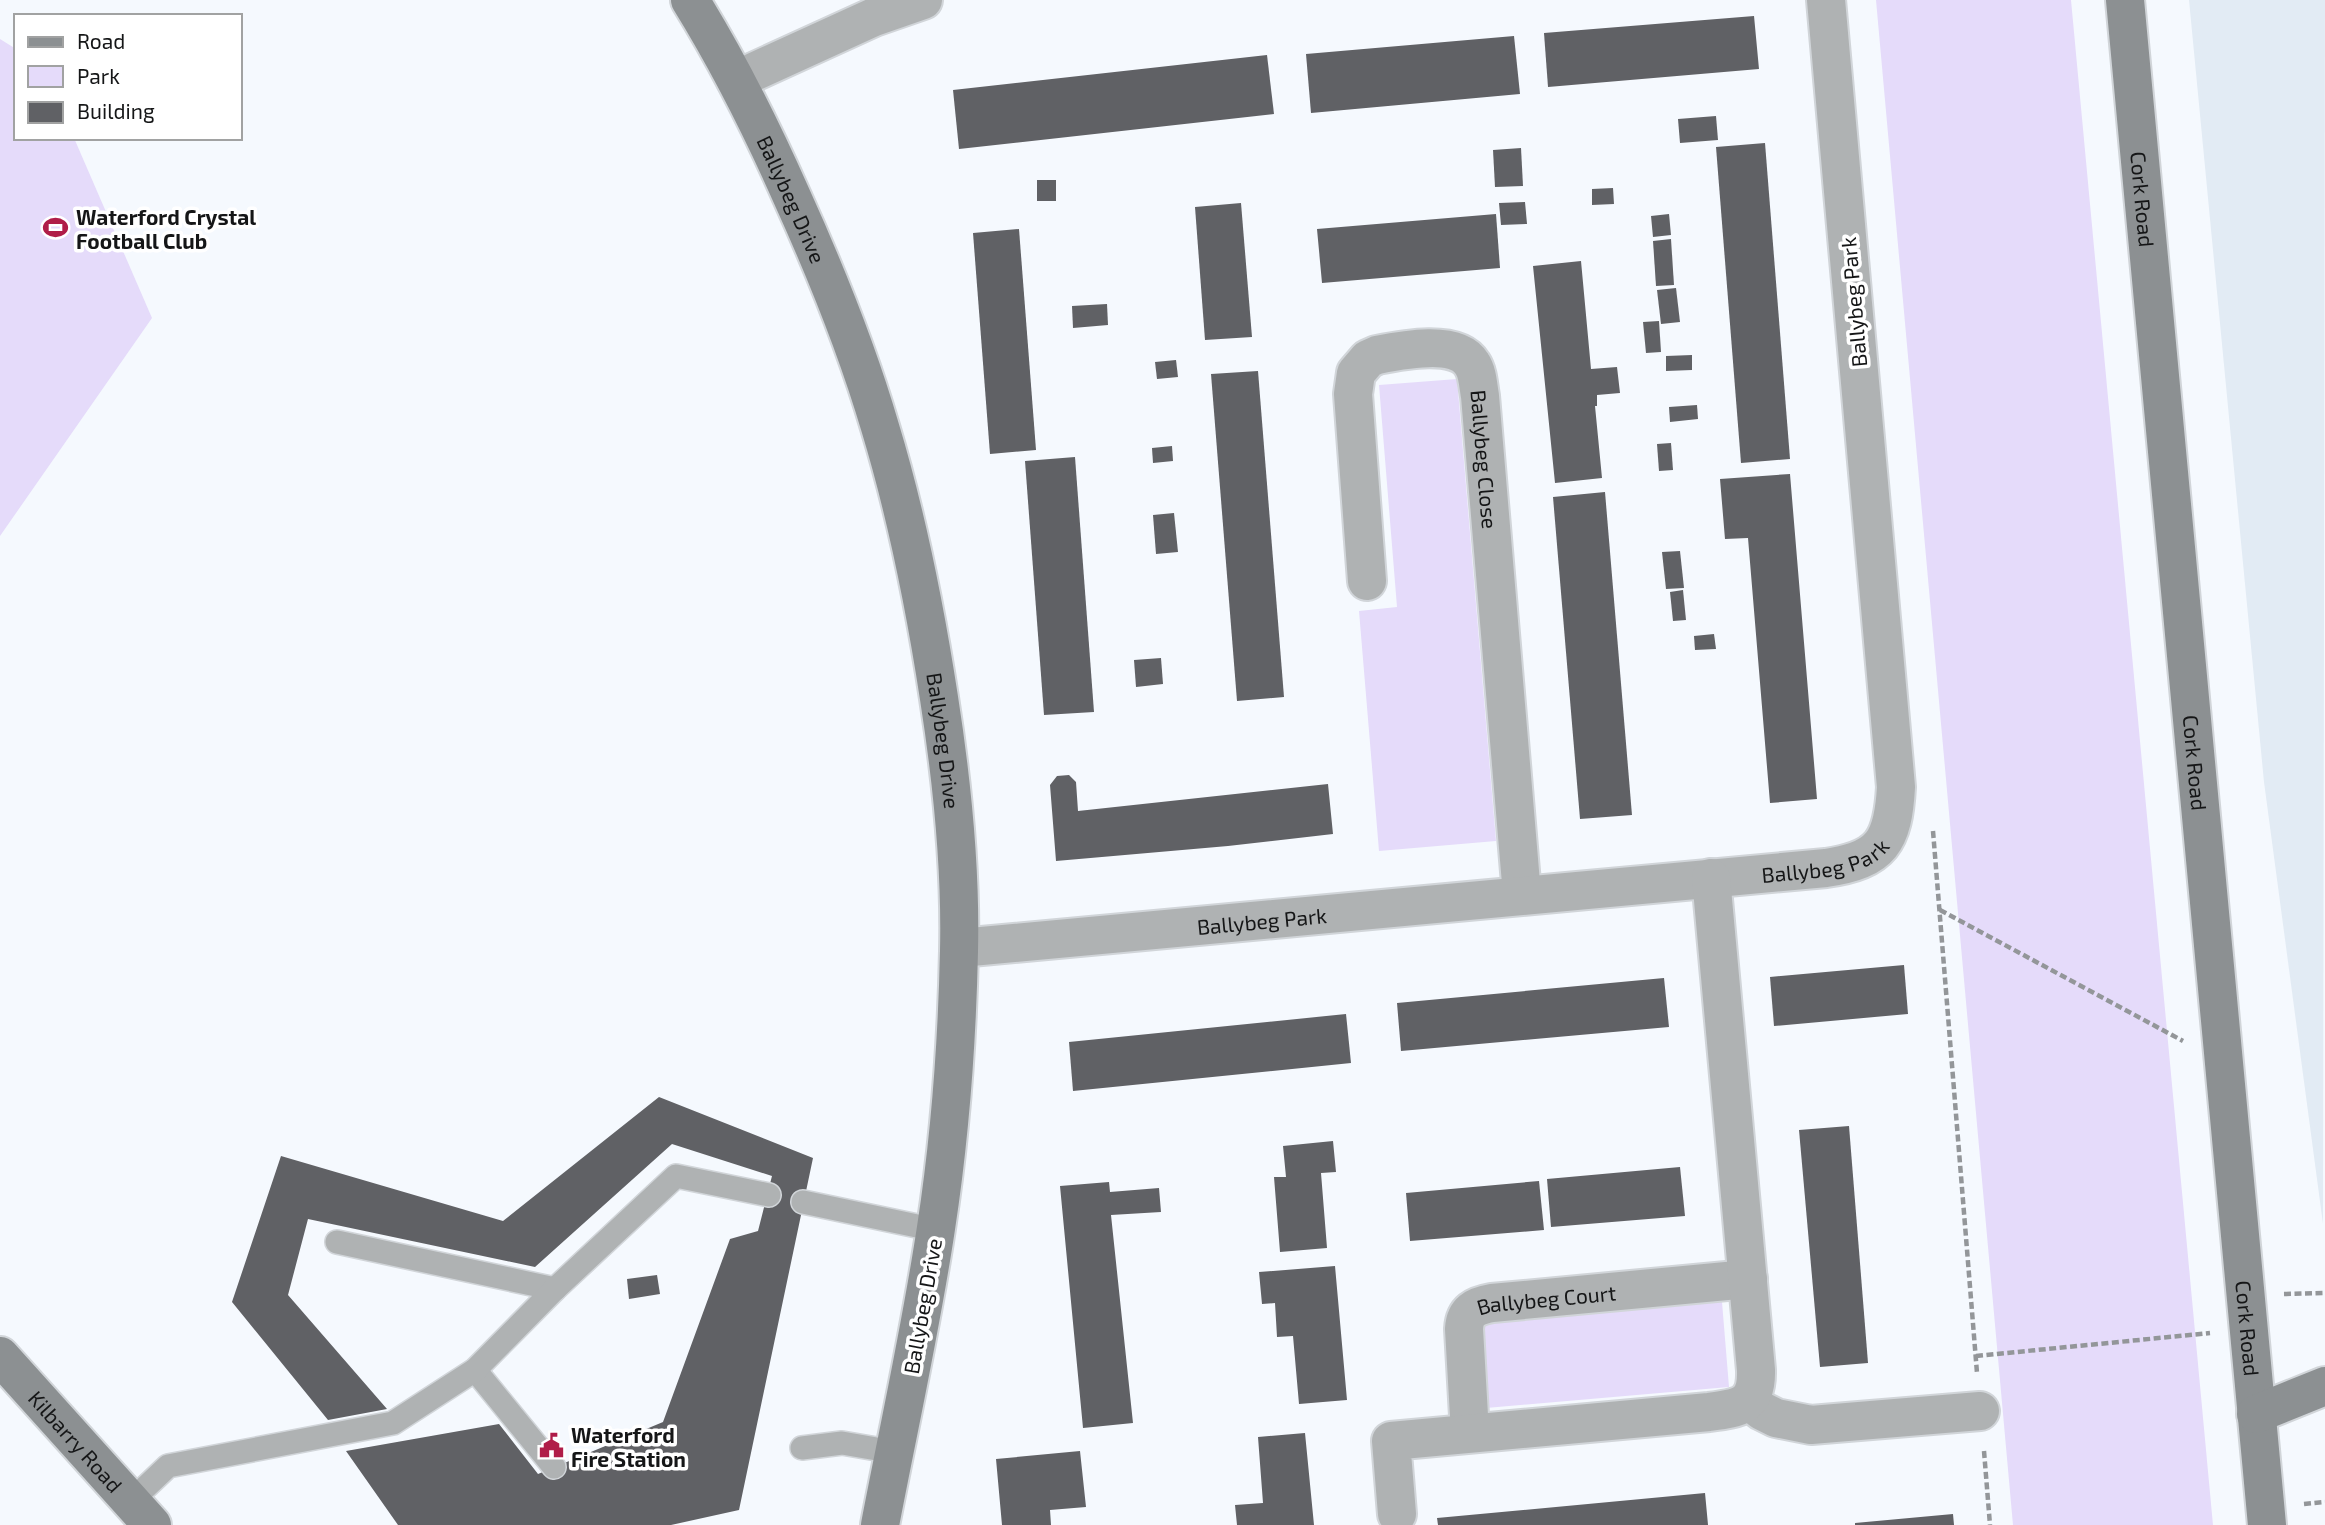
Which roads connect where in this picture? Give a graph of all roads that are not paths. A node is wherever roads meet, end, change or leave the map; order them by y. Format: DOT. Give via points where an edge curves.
graph roads {
  1 [pos="690,0"];
  2 [pos="923,0"];
  3 [pos="1826,0"];
  4 [pos="2125,0"];
  5 [pos="736,80"];
  6 [pos="1367,581"];
  7 [pos="1712,878"];
  8 [pos="1522,895"];
  9 [pos="960,948"];
  10 [pos="769,1195"];
  11 [pos="803,1202"];
  12 [pos="936,1230"];
  13 [pos="337,1242"];
  14 [pos="1748,1279"];
  15 [pos="555,1289"];
  16 [pos="0,1356"];
  17 [pos="475,1370"];
  18 [pos="2325,1386"];
  19 [pos="1749,1401"];
  20 [pos="1980,1410"];
  21 [pos="2256,1414"];
  22 [pos="1470,1433"];
  23 [pos="802,1448"];
  24 [pos="894,1452"];
  25 [pos="554,1466"];
  26 [pos="141,1513"];
  27 [pos="1397,1514"];
  28 [pos="880,1525"];
  29 [pos="2267,1525"];
  1 -- 5 [label="street, Ballybeg Drive"];
  2 -- 5 [label="street" via="874,17"];
  3 -- 7 [label="street, Ballybeg Park" via="1896,787 1893,821 1880,846 1858,861"];
  4 -- 21 [label="street, Cork Road"];
  5 -- 9 [label="street, Ballybeg Drive" via="814,245 880,425 901,500 946,740"];
  6 -- 8 [label="street, Ballybeg Close" via="1353,408 1356,373 1377,355 1458,351 1476,371 1480,396"];
  7 -- 8 [label="street, Ballybeg Park"];
  7 -- 14 [label="street"];
  8 -- 9 [label="street, Ballybeg Park"];
  9 -- 12 [label="street, Ballybeg Drive"];
  10 -- 15 [label="lane" via="676,1176"];
  11 -- 12 [label="lane"];
  12 -- 24 [label="street, Ballybeg Drive"];
  13 -- 15 [label="lane"];
  14 -- 19 [label="street" via="1756,1380"];
  14 -- 22 [label="street, Ballybeg Court" via="1492,1303 1471,1310 1464,1329"];
  15 -- 17 [label="lane"];
  16 -- 26 [label="street, Kilbarry Road"];
  17 -- 25 [label="lane"];
  17 -- 26 [label="lane" via="393,1423 168,1466"];
  18 -- 21 [label="street"];
  19 -- 20 [label="street" via="1776,1418 1811,1425"];
  19 -- 22 [label="street" via="1709,1412"];
  21 -- 29 [label="street, Cork Road"];
  22 -- 27 [label="street" via="1391,1441"];
  23 -- 24 [label="lane" via="842,1443"];
  24 -- 28 [label="street, Ballybeg Drive"];
}
